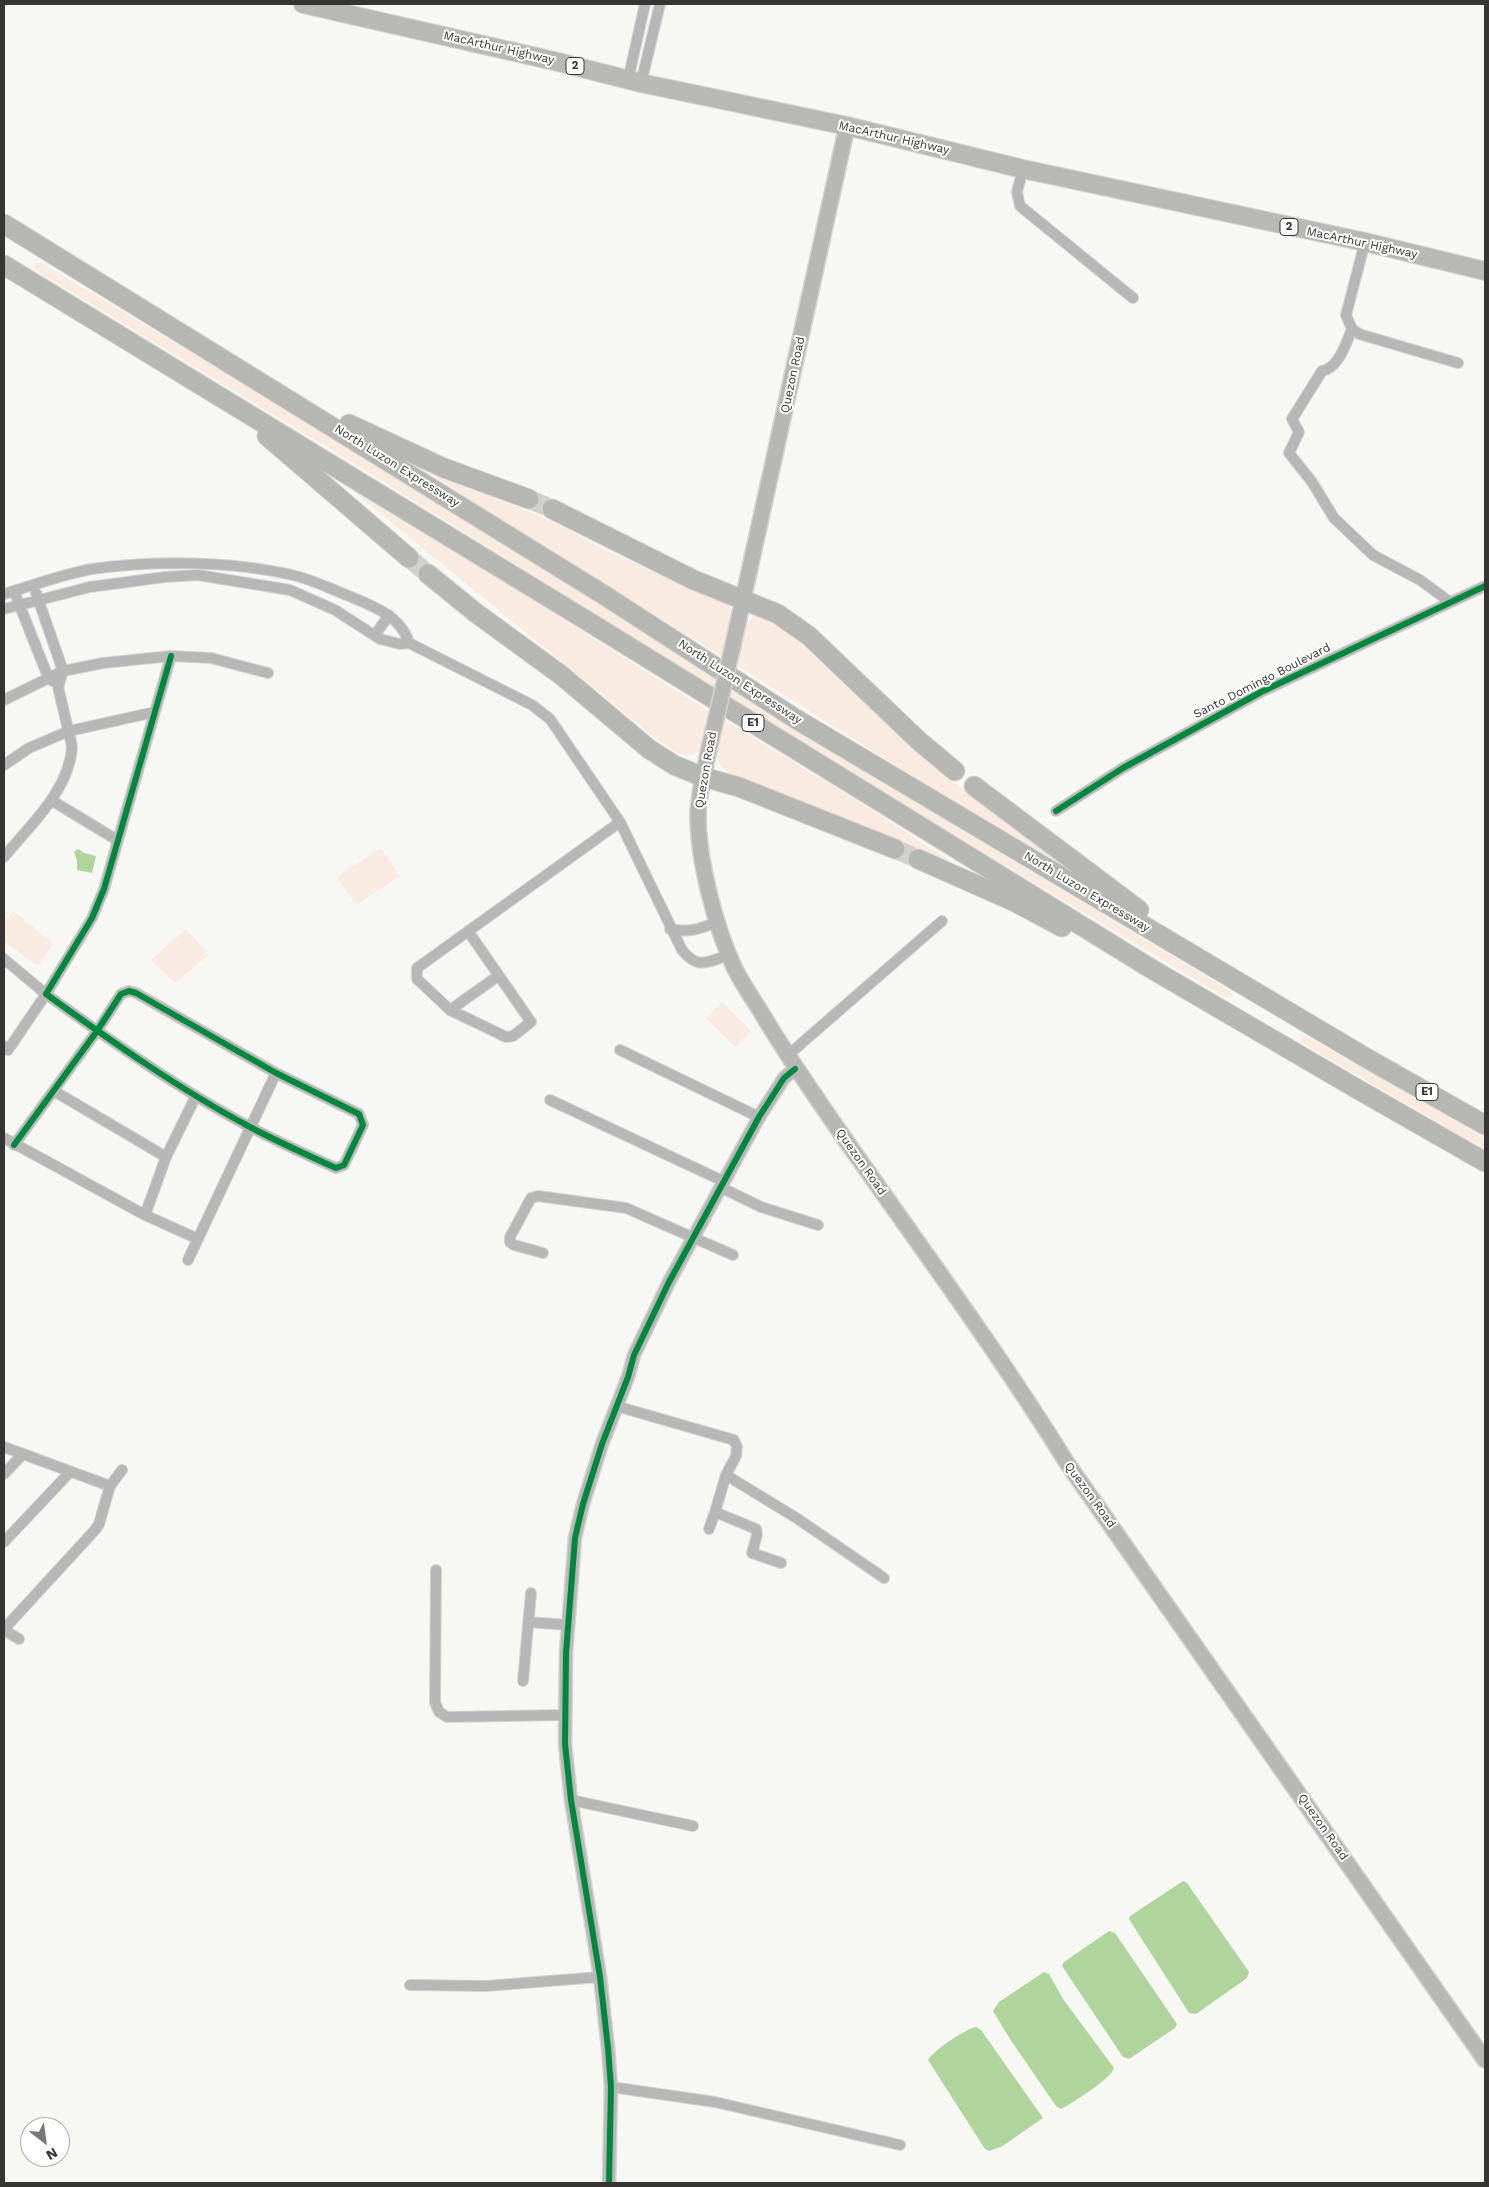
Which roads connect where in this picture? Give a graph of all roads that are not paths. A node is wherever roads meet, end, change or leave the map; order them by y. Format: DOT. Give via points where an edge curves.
graph roads {
  1 [pos="302,4"];
  2 [pos="660,4"];
  3 [pos="644,8"];
  4 [pos="657,17"];
  5 [pos="638,37"];
  6 [pos="652,40"];
  7 [pos="635,82"];
  8 [pos="847,126"];
  9 [pos="1023,169"];
  10 [pos="4,224"];
  11 [pos="1365,242"];
  12 [pos="4,265"];
  13 [pos="1485,271"];
  14 [pos="26,277"];
  15 [pos="1133,298"];
  16 [pos="1352,329"];
  17 [pos="223,358"];
  18 [pos="1458,363"];
  19 [pos="529,499"];
  20 [pos="552,509"];
  21 [pos="409,558"];
  22 [pos="428,574"];
  23 [pos="33,586"];
  24 [pos="1485,586"];
  25 [pos="9,592"];
  26 [pos="341,593"];
  27 [pos="38,599"];
  28 [pos="744,600"];
  29 [pos="1450,602"];
  30 [pos="19,605"];
  31 [pos="4,609"];
  32 [pos="335,610"];
  33 [pos="389,615"];
  34 [pos="375,635"];
  35 [pos="409,643"];
  36 [pos="172,656"];
  37 [pos="63,671"];
  38 [pos="268,673"];
  39 [pos="48,677"];
  40 [pos="58,687"];
  41 [pos="4,700"];
  42 [pos="155,712"];
  43 [pos="69,731"];
  44 [pos="4,765"];
  45 [pos="956,771"];
  46 [pos="702,777"];
  47 [pos="974,786"];
  48 [pos="51,800"];
  49 [pos="1056,811"];
  50 [pos="620,822"];
  51 [pos="117,840"];
  52 [pos="895,849"];
  53 [pos="4,857"];
  54 [pos="918,859"];
  55 [pos="942,921"];
  56 [pos="718,922"];
  57 [pos="670,929"];
  58 [pos="468,931"];
  59 [pos="729,955"];
  60 [pos="4,959"];
  61 [pos="1150,968"];
  62 [pos="498,976"];
  63 [pos="46,994"];
  64 [pos="450,1010"];
  65 [pos="97,1031"];
  66 [pos="5,1050"];
  67 [pos="620,1050"];
  68 [pos="1368,1059"];
  69 [pos="791,1063"];
  70 [pos="276,1073"];
  71 [pos="54,1091"];
  72 [pos="196,1096"];
  73 [pos="550,1100"];
  74 [pos="759,1117"];
  75 [pos="1485,1125"];
  76 [pos="250,1128"];
  77 [pos="4,1138"];
  78 [pos="14,1145"];
  79 [pos="166,1157"];
  80 [pos="1485,1162"];
  81 [pos="723,1185"];
  82 [pos="145,1216"];
  83 [pos="818,1225"];
  84 [pos="198,1238"];
  85 [pos="694,1238"];
  86 [pos="543,1253"];
  87 [pos="733,1255"];
  88 [pos="188,1260"];
  89 [pos="616,1406"];
  90 [pos="4,1447"];
  91 [pos="23,1454"];
  92 [pos="122,1470"];
  93 [pos="70,1472"];
  94 [pos="4,1474"];
  95 [pos="726,1475"];
  96 [pos="110,1486"];
  97 [pos="715,1512"];
  98 [pos="709,1529"];
  99 [pos="4,1542"];
  100 [pos="781,1563"];
  101 [pos="436,1570"];
  102 [pos="884,1578"];
  103 [pos="531,1593"];
  104 [pos="528,1622"];
  105 [pos="568,1625"];
  106 [pos="4,1630"];
  107 [pos="19,1638"];
  108 [pos="523,1681"];
  109 [pos="565,1715"];
  110 [pos="570,1800"];
  111 [pos="692,1826"];
  112 [pos="600,1977"];
  113 [pos="410,1985"];
  114 [pos="1485,2060"];
  115 [pos="611,2087"];
  116 [pos="900,2145"];
  117 [pos="610,2183"];
  1 -- 7 [label="highway, MacArthur Highway / 2"];
  2 -- 4 [label="street"];
  3 -- 4 [label="street"];
  3 -- 5 [label="street"];
  4 -- 6 [label="street"];
  5 -- 6 [label="street"];
  5 -- 7 [label="street"];
  6 -- 7 [label="street"];
  7 -- 8 [label="highway, MacArthur Highway / 2"];
  8 -- 9 [label="highway, MacArthur Highway / 2"];
  8 -- 28 [label="main road, Quezon Road"];
  9 -- 11 [label="highway, MacArthur Highway / 2"];
  9 -- 15 [label="street" via="1017,192 1020,206"];
  10 -- 17 [label="highway, North Luzon Expressway / E1"];
  11 -- 13 [label="highway, MacArthur Highway / 2"];
  11 -- 16 [label="street" via="1346,315"];
  12 -- 14 [label="highway, E1"];
  14 -- 21 [label="highway" via="265,435"];
  14 -- 61 [label="highway, E1"];
  16 -- 18 [label="street" via="1359,334"];
  16 -- 29 [label="street" via="1335,364 1329,370 1322,370 1292,419 1299,432 1289,453 1334,518 1373,555 1420,580"];
  17 -- 19 [label="highway" via="358,428 444,468"];
  17 -- 68 [label="highway, North Luzon Expressway / E1" via="604,595 796,719"];
  20 -- 28 [label="highway" via="694,580"];
  22 -- 46 [label="highway" via="561,675 649,749"];
  23 -- 25 [label="street"];
  23 -- 26 [label="street" via="90,570 153,564 206,564 293,575"];
  23 -- 27 [label="street"];
  24 -- 29 [label="street, Santo Domingo Boulevard"];
  25 -- 30 [label="street"];
  26 -- 32 [label="street"];
  26 -- 33 [label="street"];
  27 -- 30 [label="street"];
  27 -- 32 [label="street" via="90,586 198,575 290,590"];
  27 -- 37 [label="street"];
  28 -- 45 [label="highway" via="778,614 809,636 919,741"];
  28 -- 46 [label="main road, Quezon Road, bridge"];
  29 -- 49 [label="street, Santo Domingo Boulevard" via="1261,692 1123,768"];
  30 -- 31 [label="street"];
  30 -- 39 [label="street"];
  32 -- 34 [label="street"];
  33 -- 34 [label="street"];
  33 -- 35 [label="street" via="401,626"];
  34 -- 35 [label="street" via="389,642"];
  35 -- 50 [label="street" via="532,705 550,719"];
  36 -- 37 [label="street"];
  36 -- 38 [label="street" via="211,658"];
  36 -- 42 [label="street"];
  37 -- 39 [label="street"];
  37 -- 40 [label="street"];
  39 -- 40 [label="street"];
  39 -- 41 [label="street"];
  40 -- 43 [label="street"];
  42 -- 43 [label="street"];
  42 -- 51 [label="street"];
  43 -- 44 [label="street" via="29,748"];
  43 -- 48 [label="street" via="72,746 70,766"];
  46 -- 52 [label="highway" via="739,787"];
  46 -- 56 [label="main road, Quezon Road" via="698,814 707,884"];
  47 -- 68 [label="highway" via="1139,910 1342,1035"];
  48 -- 51 [label="street"];
  48 -- 53 [label="street"];
  50 -- 57 [label="street"];
  50 -- 58 [label="street"];
  51 -- 63 [label="street" via="104,889 92,918"];
  54 -- 61 [label="highway" via="1015,902 1125,960"];
  55 -- 69 [label="street"];
  56 -- 57 [label="street" via="699,930 684,932"];
  56 -- 59 [label="main road, Quezon Road"];
  57 -- 59 [label="street" via="694,963 701,964"];
  58 -- 62 [label="street"];
  58 -- 64 [label="street" via="417,968 417,979"];
  59 -- 69 [label="main road, Quezon Road"];
  60 -- 63 [label="street"];
  61 -- 80 [label="highway, E1"];
  62 -- 64 [label="street"];
  62 -- 64 [label="street" via="531,1022 514,1036 506,1037"];
  63 -- 65 [label="street"];
  63 -- 66 [label="street"];
  65 -- 70 [label="street" via="121,994 129,991"];
  65 -- 71 [label="street"];
  65 -- 72 [label="street"];
  67 -- 74 [label="street"];
  68 -- 75 [label="highway, North Luzon Expressway / E1"];
  69 -- 74 [label="street"];
  69 -- 114 [label="main road, Quezon Road" via="940,1272 1067,1463"];
  70 -- 76 [label="street"];
  70 -- 76 [label="street" via="359,1114 363,1125 344,1165 336,1168"];
  71 -- 78 [label="street"];
  71 -- 79 [label="street"];
  72 -- 76 [label="street"];
  72 -- 79 [label="street"];
  73 -- 81 [label="street"];
  74 -- 81 [label="street"];
  76 -- 84 [label="street"];
  77 -- 78 [label="street"];
  78 -- 82 [label="street"];
  79 -- 82 [label="street"];
  81 -- 83 [label="street" via="760,1207"];
  81 -- 85 [label="street"];
  82 -- 84 [label="street"];
  84 -- 88 [label="street"];
  85 -- 86 [label="street" via="626,1208 538,1196 531,1198 510,1242"];
  85 -- 87 [label="street"];
  85 -- 89 [label="street" via="634,1355"];
  89 -- 95 [label="street" via="734,1440 736,1456"];
  89 -- 105 [label="street" via="575,1538"];
  90 -- 91 [label="street"];
  91 -- 93 [label="street"];
  91 -- 94 [label="street"];
  92 -- 96 [label="street"];
  93 -- 96 [label="street"];
  93 -- 99 [label="street"];
  95 -- 97 [label="street"];
  95 -- 102 [label="street" via="798,1518"];
  96 -- 106 [label="street" via="95,1530"];
  97 -- 98 [label="street"];
  97 -- 100 [label="street" via="756,1529 752,1553"];
  101 -- 109 [label="street" via="435,1702 439,1712 447,1717"];
  103 -- 104 [label="street"];
  104 -- 105 [label="street"];
  104 -- 108 [label="street"];
  105 -- 109 [label="street"];
  106 -- 107 [label="street"];
  109 -- 110 [label="street"];
  110 -- 111 [label="street"];
  110 -- 112 [label="street"];
  112 -- 113 [label="street" via="486,1986"];
  112 -- 115 [label="street"];
  115 -- 116 [label="street" via="715,2102"];
  115 -- 117 [label="street"];
}
